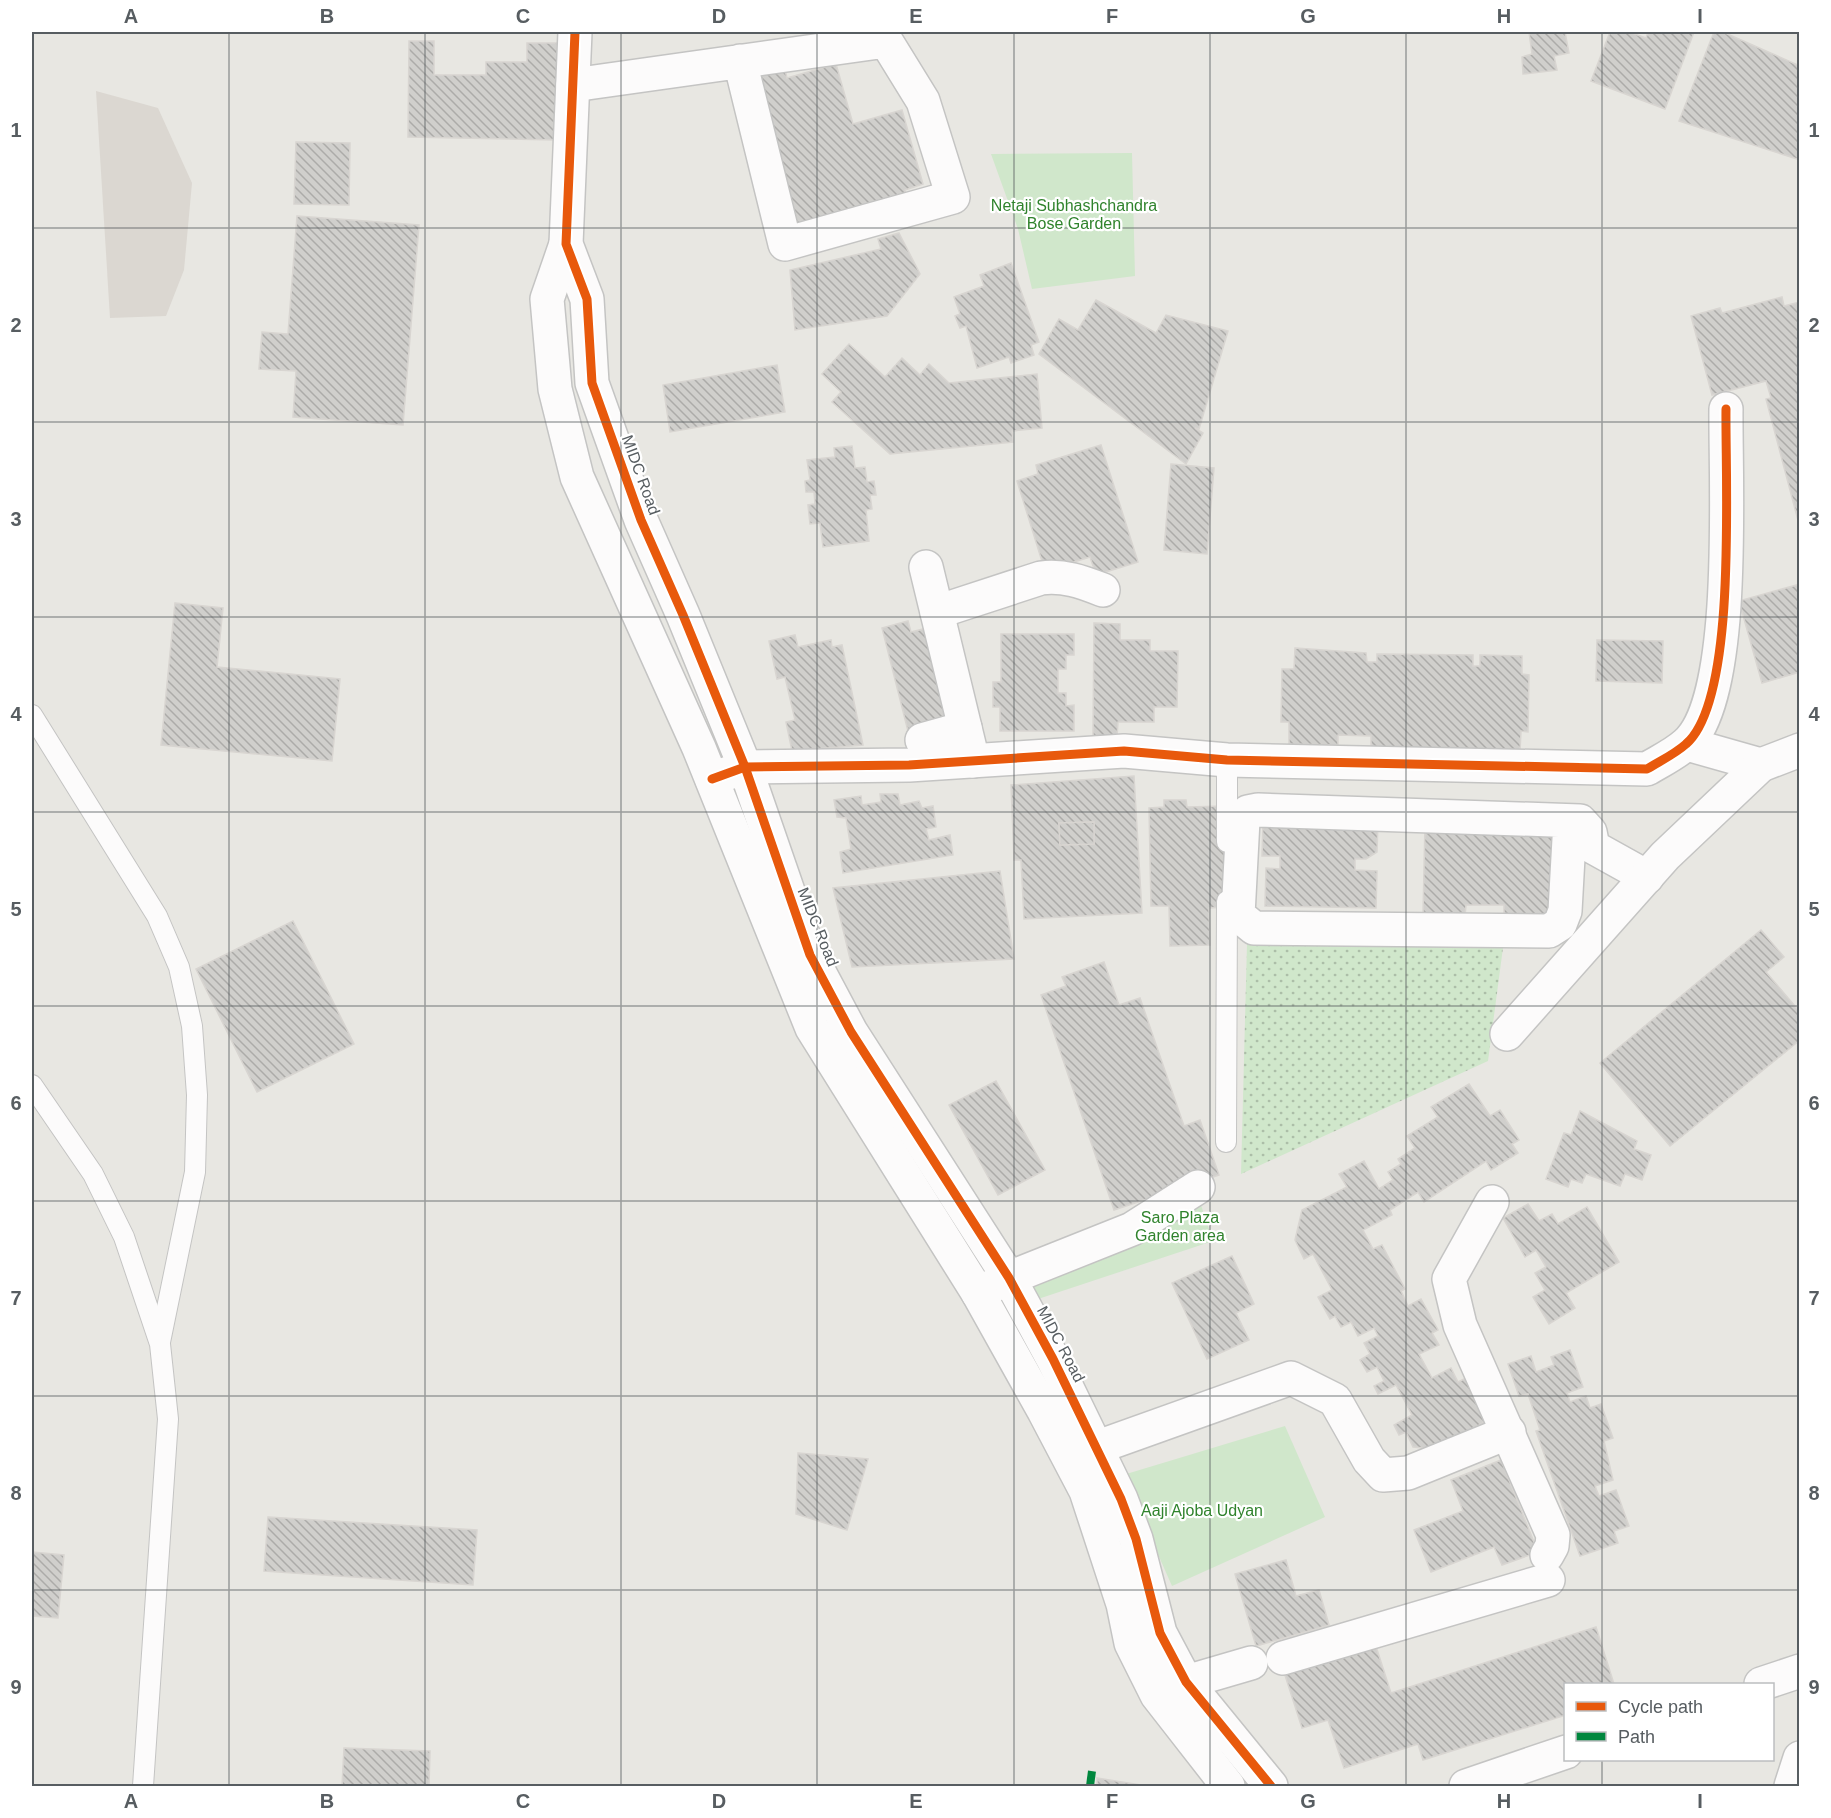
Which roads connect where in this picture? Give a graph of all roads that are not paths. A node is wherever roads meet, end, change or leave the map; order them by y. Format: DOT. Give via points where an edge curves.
graph roads {
  1 [pos="575,32"];
  2 [pos="740,62"];
  3 [pos="573,85"];
  4 [pos="566,244"];
  5 [pos="592,383"];
  6 [pos="555,389"];
  7 [pos="1726,409"];
  8 [pos="629,485"];
  9 [pos="585,495"];
  10 [pos="926,567"];
  11 [pos="1103,590"];
  12 [pos="937,612"];
  13 [pos="683,615"];
  14 [pos="645,626"];
  15 [pos="32,715"];
  16 [pos="965,728"];
  17 [pos="922,740"];
  18 [pos="1687,744"];
  19 [pos="1800,750"];
  20 [pos="1227,760"];
  21 [pos="973,761"];
  22 [pos="1761,765"];
  23 [pos="745,767"];
  24 [pos="712,779"];
  25 [pos="1570,821"];
  26 [pos="1647,877"];
  27 [pos="770,887"];
  28 [pos="842,1015"];
  29 [pos="812,1028"];
  30 [pos="1507,1034"];
  31 [pos="32,1085"];
  32 [pos="1226,1142"];
  33 [pos="1198,1187"];
  34 [pos="1492,1202"];
  35 [pos="1009,1278"];
  36 [pos="978,1293"];
  37 [pos="160,1344"];
  38 [pos="1509,1432"];
  39 [pos="1098,1446"];
  40 [pos="1068,1458"];
  41 [pos="1282,1658"];
  42 [pos="1251,1663"];
  43 [pos="1800,1671"];
  44 [pos="1186,1682"];
  45 [pos="1764,1683"];
  46 [pos="1157,1695"];
  47 [pos="1564,1753"];
  48 [pos="1800,1758"];
  49 [pos="143,1786"];
  50 [pos="1228,1786"];
  51 [pos="1272,1786"];
  52 [pos="1466,1786"];
  53 [pos="1791,1786"];
  1 -- 3 [label="street, MIDC Road"];
  2 -- 2 [label="street" via="886,41 923,101 954,197 784,244"];
  2 -- 3 [label="street"];
  3 -- 4 [label="street, MIDC Road"];
  4 -- 5 [label="street, MIDC Road" via="587,299"];
  4 -- 6 [label="street" via="547,299"];
  5 -- 6 [label="street"];
  5 -- 8 [label="street, MIDC Road"];
  6 -- 9 [label="street"];
  7 -- 18 [label="street" via="1724,629 1711,703"];
  8 -- 9 [label="street"];
  8 -- 13 [label="street, MIDC Road"];
  9 -- 14 [label="street"];
  10 -- 12 [label="street"];
  11 -- 12 [label="street" via="1056,576"];
  12 -- 16 [label="street"];
  13 -- 14 [label="street"];
  13 -- 23 [label="street, MIDC Road"];
  14 -- 24 [label="street"];
  15 -- 37 [label="lane" via="157,916 179,968 192,1026 197,1095 195,1172"];
  16 -- 17 [label="street"];
  16 -- 21 [label="street"];
  18 -- 20 [label="street" via="1647,769"];
  18 -- 22 [label="street"];
  19 -- 22 [label="street"];
  20 -- 21 [label="street" via="1124,751"];
  20 -- 32 [label="lane"];
  21 -- 23 [label="street"];
  22 -- 26 [label="street"];
  23 -- 24 [label="street"];
  23 -- 27 [label="street, MIDC Road"];
  24 -- 27 [label="street"];
  25 -- 25 [label="street" via="1248,812 1243,820 1238,915 1254,928 1549,931 1560,924 1565,911"];
  25 -- 26 [label="street" via="1581,821 1590,832 1593,847"];
  26 -- 30 [label="street"];
  27 -- 28 [label="street, MIDC Road"];
  27 -- 29 [label="street"];
  28 -- 29 [label="street"];
  28 -- 35 [label="street, MIDC Road"];
  29 -- 36 [label="street"];
  31 -- 37 [label="lane" via="98,1184 124,1237"];
  33 -- 35 [label="street" via="1132,1229"];
  34 -- 38 [label="street" via="1449,1279 1460,1325"];
  35 -- 36 [label="street"];
  35 -- 39 [label="street, MIDC Road"];
  36 -- 40 [label="street"];
  37 -- 49 [label="lane" via="168,1419"];
  38 -- 39 [label="street" via="1408,1473 1383,1475 1369,1461 1335,1400 1291,1378"];
  38 -- 41 [label="street" via="1553,1534 1547,1568"];
  39 -- 40 [label="street"];
  39 -- 44 [label="street, MIDC Road" via="1136,1539 1160,1633"];
  40 -- 46 [label="street" via="1086,1491 1107,1551 1131,1643"];
  42 -- 44 [label="street"];
  43 -- 45 [label="street"];
  44 -- 46 [label="street"];
  44 -- 51 [label="street, MIDC Road"];
  46 -- 50 [label="street"];
  47 -- 52 [label="street"];
  48 -- 53 [label="street"];
}
